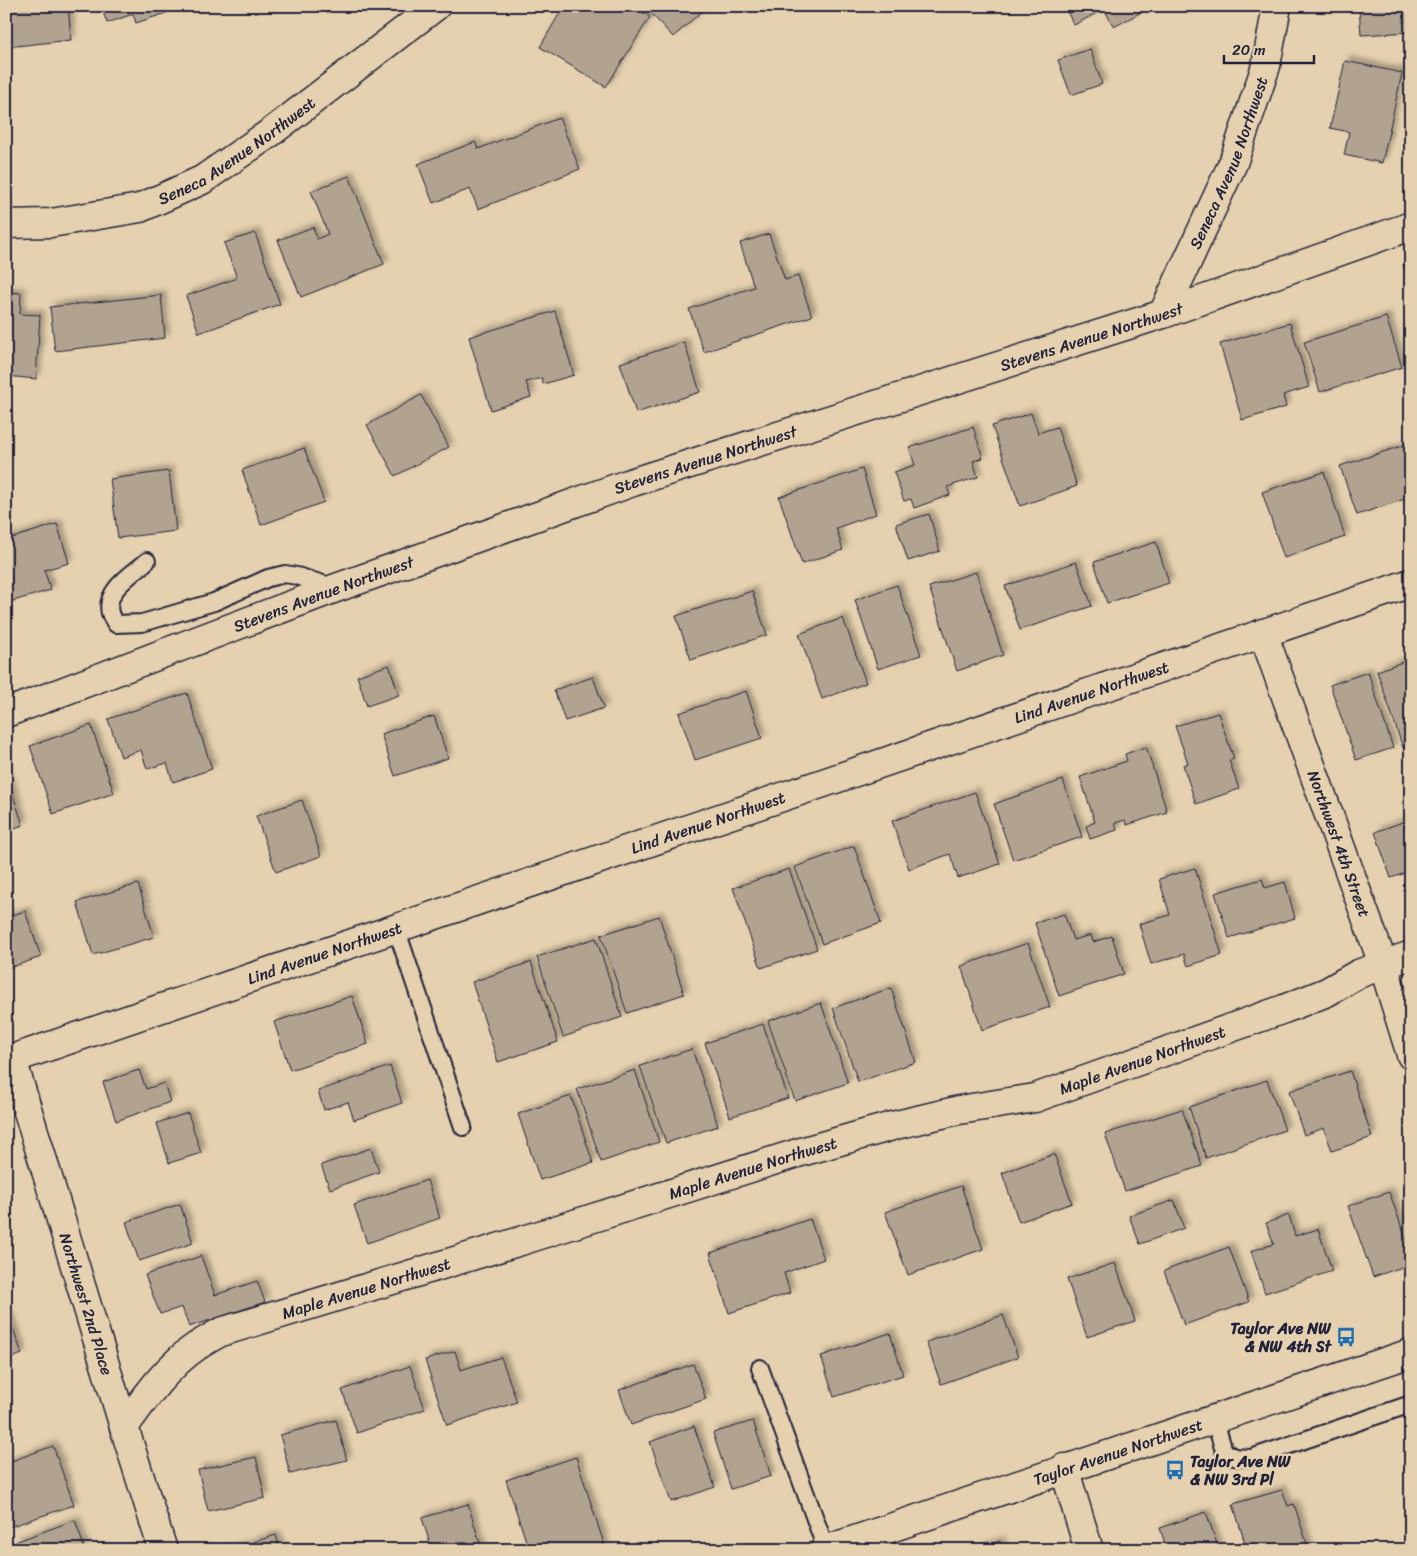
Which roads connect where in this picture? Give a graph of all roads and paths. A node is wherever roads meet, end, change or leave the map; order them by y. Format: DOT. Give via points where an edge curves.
graph roads {
  1 [pos="436,6"];
  2 [pos="1277,6"];
  3 [pos="6,224"];
  4 [pos="1411,226"];
  5 [pos="1163,314"];
  6 [pos="147,561"];
  7 [pos="1411,583"];
  8 [pos="336,588"];
  9 [pos="1263,633"];
  10 [pos="6,714"];
  11 [pos="396,928"];
  12 [pos="1411,955"];
  13 [pos="1383,964"];
  14 [pos="1411,1055"];
  15 [pos="9,1059"];
  16 [pos="463,1127"];
  17 [pos="1411,1352"];
  18 [pos="760,1368"];
  19 [pos="1411,1404"];
  20 [pos="1214,1418"];
  21 [pos="124,1427"];
  22 [pos="1064,1468"];
  23 [pos="163,1550"];
  24 [pos="826,1550"];
  25 [pos="1089,1550"];
  1 -- 3 [label="street, Seneca Avenue Northwest" via="270,133 202,180 140,208 52,223"];
  2 -- 5 [label="street, Seneca Avenue Northwest" via="1266,66 1233,163"];
  4 -- 5 [label="street, Stevens Avenue Northwest"];
  5 -- 8 [label="street, Stevens Avenue Northwest" via="633,482"];
  6 -- 8 [label="lane" via="118,586 110,601 110,613 116,624 142,623 214,602 268,578 285,574"];
  7 -- 9 [label="street, Lind Avenue Northwest"];
  8 -- 10 [label="street, Stevens Avenue Northwest"];
  9 -- 11 [label="street, Lind Avenue Northwest"];
  9 -- 13 [label="street, Northwest 4th Street"];
  11 -- 15 [label="street, Lind Avenue Northwest"];
  11 -- 16 [label="lane"];
  12 -- 13 [label="street, Maple Avenue Northwest"];
  13 -- 14 [label="street, Northwest 4th Street"];
  13 -- 21 [label="street, Maple Avenue Northwest" via="1284,1009 1035,1098 959,1110 801,1152 221,1332 196,1346 170,1370"];
  15 -- 21 [label="street, Northwest 2nd Place"];
  17 -- 20 [label="street, Taylor Avenue Northwest"];
  18 -- 24 [label="lane"];
  19 -- 20 [label="lane" via="1251,1458 1234,1457 1224,1451"];
  20 -- 22 [label="street, Taylor Avenue Northwest"];
  21 -- 23 [label="street, Northwest 2nd Place"];
  22 -- 24 [label="street, Taylor Avenue Northwest"];
  22 -- 25 [label="street"];
}
